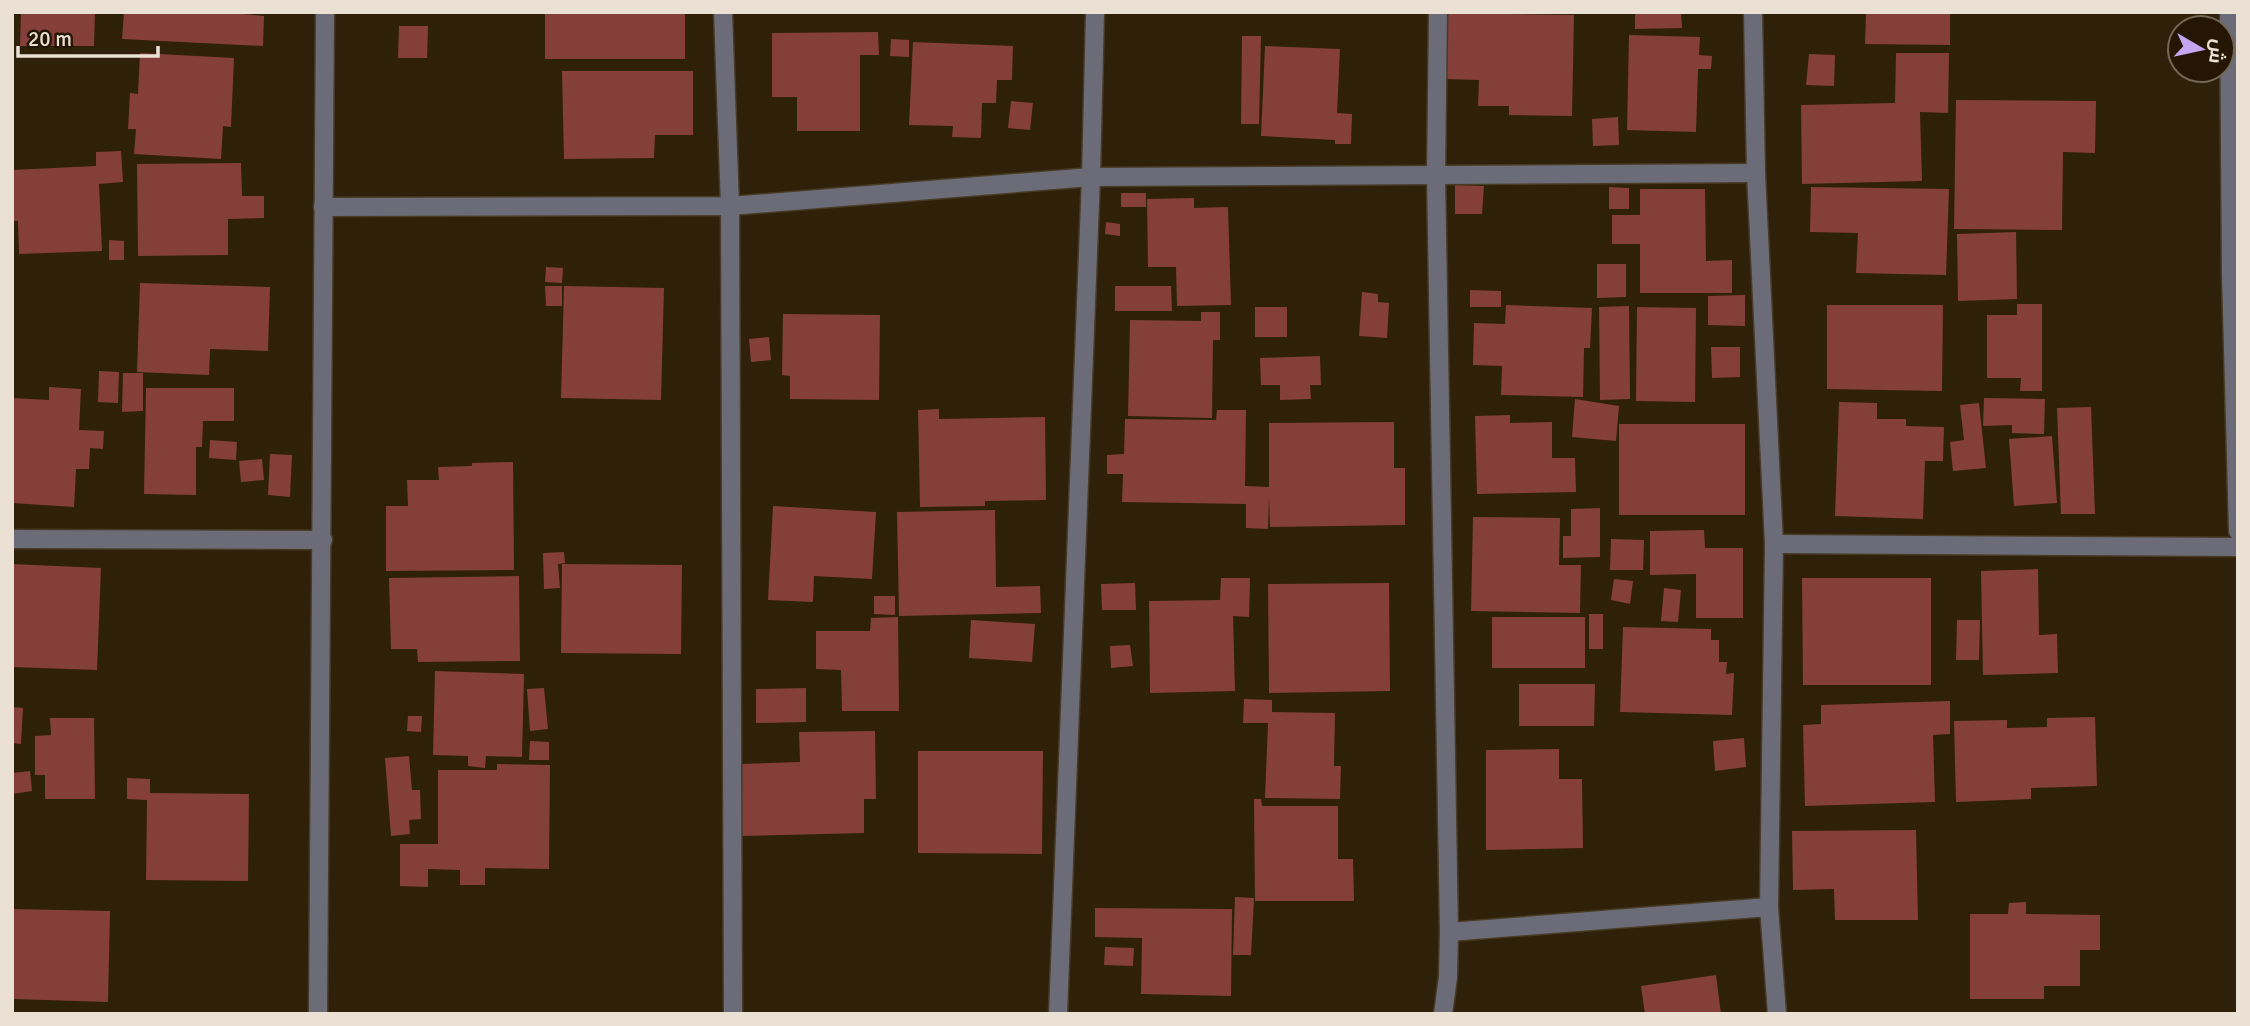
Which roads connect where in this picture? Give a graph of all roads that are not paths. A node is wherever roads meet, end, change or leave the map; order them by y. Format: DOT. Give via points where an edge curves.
graph roads {
  1 [pos="325,12"];
  2 [pos="723,12"];
  3 [pos="1095,12"];
  4 [pos="1438,12"];
  5 [pos="1753,12"];
  6 [pos="2229,12"];
  7 [pos="1756,173"];
  8 [pos="1436,175"];
  9 [pos="1091,177"];
  10 [pos="730,206"];
  11 [pos="323,207"];
  12 [pos="2234,275"];
  13 [pos="2238,531"];
  14 [pos="12,539"];
  15 [pos="323,540"];
  16 [pos="1774,544"];
  17 [pos="2238,547"];
  18 [pos="1769,907"];
  19 [pos="1449,932"];
  20 [pos="318,1014"];
  21 [pos="733,1014"];
  22 [pos="1058,1014"];
  23 [pos="1443,1014"];
  24 [pos="1777,1014"];
  1 -- 11 [label="street"];
  2 -- 10 [label="street"];
  3 -- 9 [label="street"];
  4 -- 8 [label="street"];
  5 -- 7 [label="street"];
  6 -- 12 [label="street"];
  7 -- 8 [label="street"];
  7 -- 16 [label="street"];
  8 -- 9 [label="street"];
  8 -- 19 [label="street"];
  9 -- 10 [label="street"];
  9 -- 22 [label="street"];
  10 -- 11 [label="street"];
  10 -- 21 [label="street"];
  11 -- 15 [label="street"];
  12 -- 13 [label="street"];
  14 -- 15 [label="street"];
  15 -- 20 [label="street"];
  16 -- 17 [label="street"];
  16 -- 18 [label="street"];
  18 -- 19 [label="street"];
  18 -- 24 [label="street"];
  19 -- 23 [label="street"];
}
